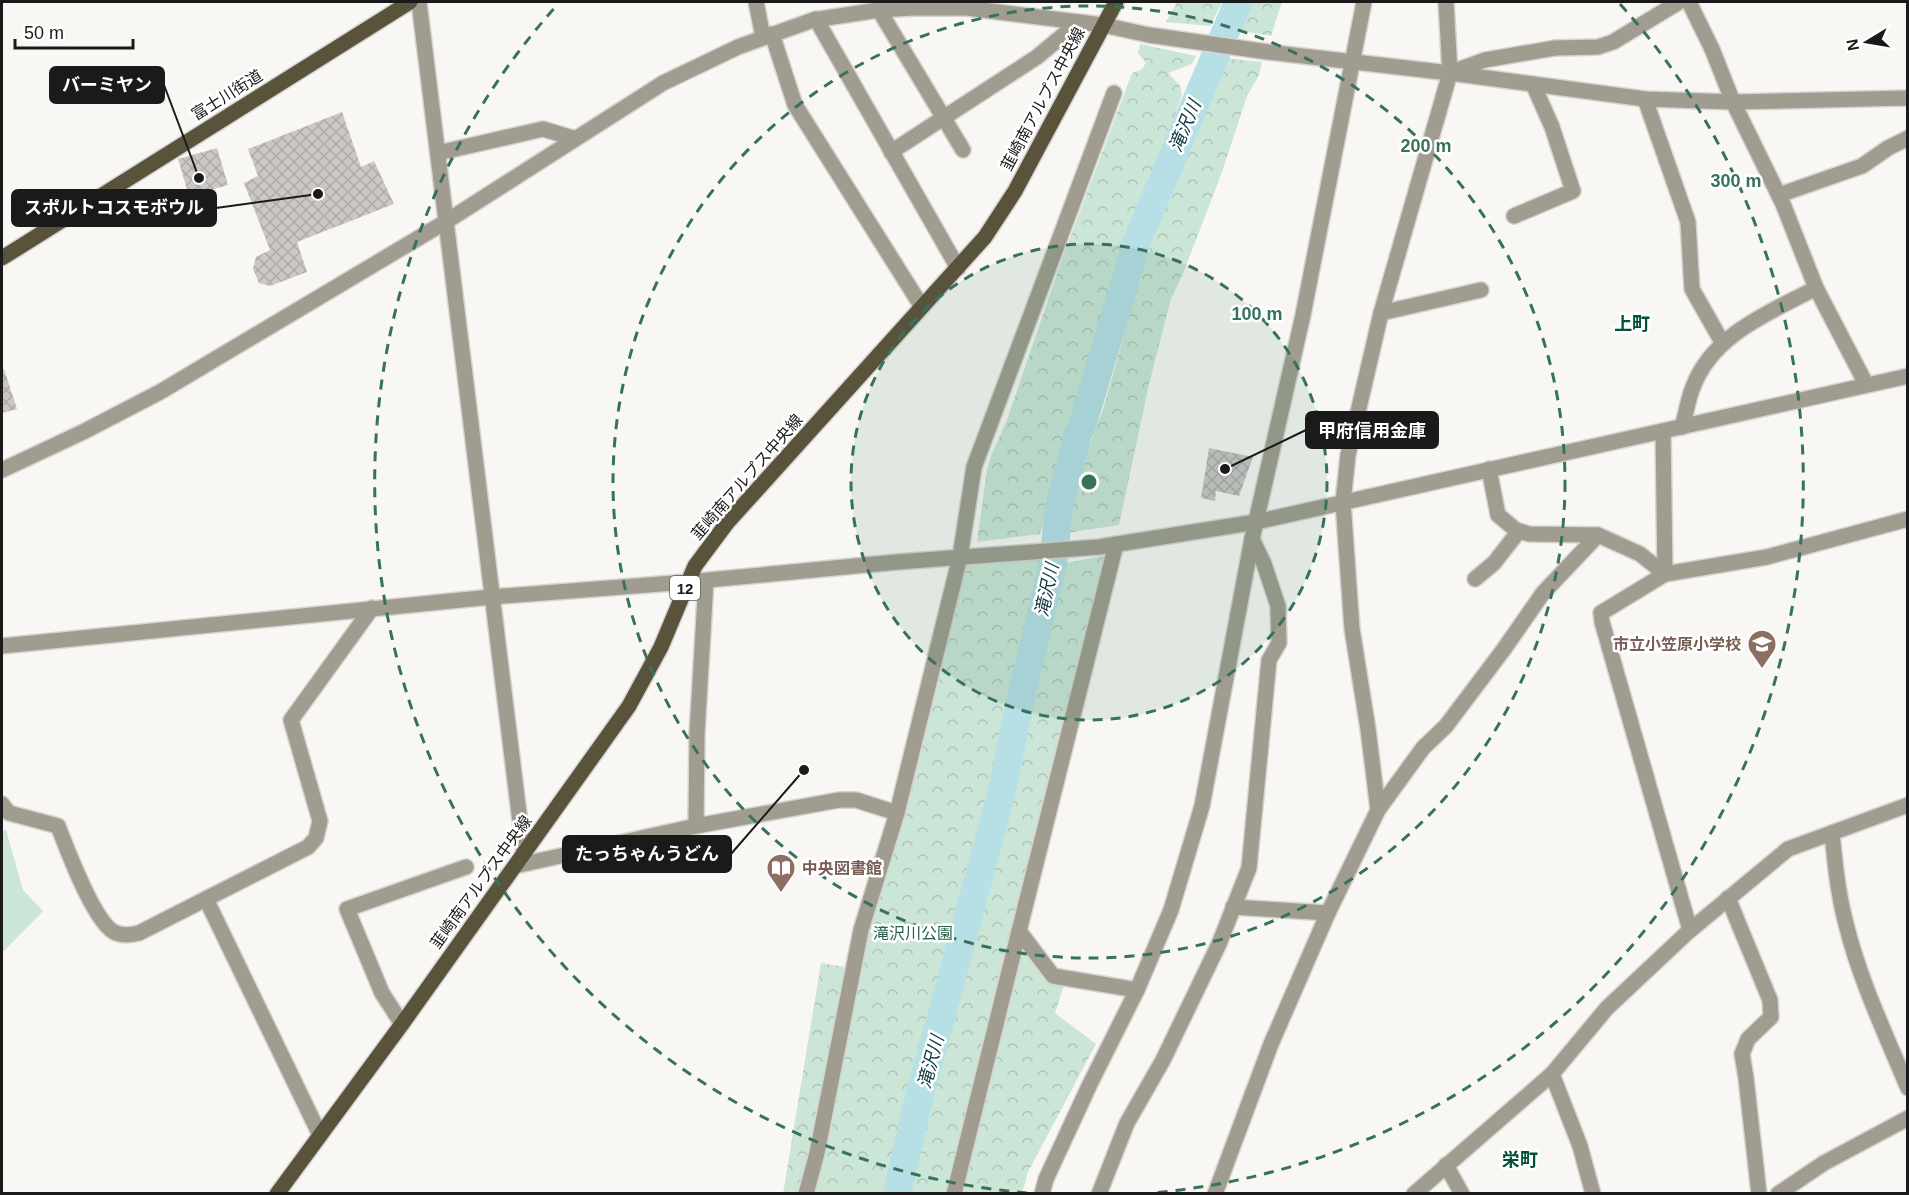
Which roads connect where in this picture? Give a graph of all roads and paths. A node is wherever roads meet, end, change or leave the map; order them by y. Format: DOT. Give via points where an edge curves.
graph roads {
  1 [pos="410,2"];
  2 [pos="419,2"];
  3 [pos="756,2"];
  4 [pos="1116,2"];
  5 [pos="1364,2"];
  6 [pos="1446,2"];
  7 [pos="1679,2"];
  8 [pos="1689,2"];
  9 [pos="879,10"];
  10 [pos="816,19"];
  11 [pos="1079,22"];
  12 [pos="1103,25"];
  13 [pos="767,36"];
  14 [pos="1352,63"];
  15 [pos="1450,72"];
  16 [pos="1533,84"];
  17 [pos="1114,93"];
  18 [pos="1908,98"];
  19 [pos="1645,99"];
  20 [pos="1733,102"];
  21 [pos="944,118"];
  22 [pos="573,138"];
  23 [pos="1908,138"];
  24 [pos="963,150"];
  25 [pos="891,152"];
  26 [pos="438,153"];
  27 [pos="1779,195"];
  28 [pos="1514,216"];
  29 [pos="447,221"];
  30 [pos="2,258"];
  31 [pos="958,268"];
  32 [pos="1816,288"];
  33 [pos="1481,290"];
  34 [pos="922,307"];
  35 [pos="1381,313"];
  36 [pos="1722,342"];
  37 [pos="1908,376"];
  38 [pos="1866,384"];
  39 [pos="1683,427"];
  40 [pos="1663,431"];
  41 [pos="1489,469"];
  42 [pos="2,470"];
  43 [pos="1343,502"];
  44 [pos="1908,519"];
  45 [pos="1256,522"];
  46 [pos="1519,531"];
  47 [pos="1598,536"];
  48 [pos="1252,538"];
  49 [pos="1116,544"];
  50 [pos="960,557"];
  51 [pos="1665,574"];
  52 [pos="1475,579"];
  53 [pos="706,581"];
  54 [pos="687,582"];
  55 [pos="491,597"];
  56 [pos="372,609"];
  57 [pos="2,646"];
  58 [pos="2,804"];
  59 [pos="1908,805"];
  60 [pos="1378,810"];
  61 [pos="897,813"];
  62 [pos="696,826"];
  63 [pos="1832,833"];
  64 [pos="519,860"];
  65 [pos="465,867"];
  66 [pos="1728,898"];
  67 [pos="206,899"];
  68 [pos="1233,907"];
  69 [pos="1328,913"];
  70 [pos="1690,930"];
  71 [pos="1019,931"];
  72 [pos="1137,990"];
  73 [pos="402,1024"];
  74 [pos="1552,1074"];
  75 [pos="1908,1088"];
  76 [pos="1908,1118"];
  77 [pos="321,1135"];
  78 [pos="1446,1165"];
  79 [pos="277,1194"];
  80 [pos="806,1194"];
  81 [pos="954,1194"];
  82 [pos="1042,1194"];
  83 [pos="1100,1194"];
  84 [pos="1215,1194"];
  85 [pos="1414,1194"];
  86 [pos="1462,1194"];
  87 [pos="1593,1194"];
  88 [pos="1759,1194"];
  89 [pos="1778,1194"];
  1 -- 30 [label="main road, 富士川街道"];
  2 -- 26 [label="street"];
  3 -- 13 [label="street"];
  4 -- 12 [label="main road, 韮崎南アルプス中央線 / 12"];
  5 -- 14 [label="street"];
  6 -- 15 [label="street"];
  7 -- 15 [label="street" via="1598,47 1555,48 1485,60"];
  8 -- 20 [label="street"];
  9 -- 10 [label="street"];
  9 -- 11 [label="street" via="966,8"];
  9 -- 21 [label="street"];
  10 -- 13 [label="street"];
  10 -- 25 [label="street"];
  11 -- 12 [label="street"];
  11 -- 21 [label="street" via="1037,57"];
  12 -- 14 [label="street"];
  12 -- 31 [label="main road, 韮崎南アルプス中央線 / 12" via="1015,191 985,237"];
  13 -- 22 [label="street" via="663,82"];
  13 -- 34 [label="street" via="795,105"];
  14 -- 15 [label="street"];
  14 -- 45 [label="street" via="1303,315"];
  15 -- 16 [label="street"];
  15 -- 35 [label="street"];
  16 -- 19 [label="street"];
  16 -- 28 [label="street" via="1573,191"];
  17 -- 50 [label="street" via="974,467"];
  18 -- 20 [label="street"];
  19 -- 20 [label="street"];
  19 -- 36 [label="street" via="1688,222 1692,289"];
  20 -- 27 [label="street"];
  21 -- 24 [label="street"];
  21 -- 25 [label="street"];
  22 -- 26 [label="street" via="543,129"];
  22 -- 29 [label="street"];
  23 -- 27 [label="street" via="1862,165"];
  25 -- 31 [label="street"];
  26 -- 29 [label="street"];
  27 -- 32 [label="street"];
  29 -- 42 [label="street" via="160,392"];
  29 -- 55 [label="street"];
  31 -- 34 [label="main road, 韮崎南アルプス中央線 / 12"];
  32 -- 36 [label="street"];
  32 -- 38 [label="street"];
  33 -- 35 [label="street"];
  34 -- 54 [label="main road, 韮崎南アルプス中央線 / 12" via="728,523"];
  35 -- 43 [label="street" via="1348,455"];
  36 -- 39 [label="street" via="1693,386"];
  37 -- 38 [label="street"];
  38 -- 39 [label="street"];
  39 -- 40 [label="street"];
  40 -- 41 [label="street"];
  40 -- 51 [label="street"];
  41 -- 43 [label="street"];
  41 -- 46 [label="street" via="1498,515"];
  43 -- 45 [label="street"];
  43 -- 60 [label="street" via="1352,629"];
  44 -- 51 [label="street" via="1767,557"];
  45 -- 48 [label="street"];
  45 -- 49 [label="street"];
  46 -- 47 [label="street"];
  46 -- 52 [label="street" via="1494,563"];
  47 -- 51 [label="street" via="1640,554"];
  47 -- 60 [label="street" via="1543,593 1483,678 1446,726 1423,748"];
  48 -- 68 [label="street" via="1278,606 1279,643 1269,660 1249,868"];
  48 -- 72 [label="street" via="1202,806 1171,910"];
  49 -- 50 [label="street"];
  49 -- 71 [label="street"];
  50 -- 53 [label="street"];
  50 -- 61 [label="street"];
  51 -- 70 [label="street" via="1601,613"];
  53 -- 54 [label="street"];
  53 -- 62 [label="street"];
  54 -- 55 [label="street"];
  54 -- 64 [label="main road, 韮崎南アルプス中央線 / 12" via="661,646 629,705"];
  55 -- 56 [label="street"];
  55 -- 64 [label="street"];
  56 -- 57 [label="street"];
  56 -- 67 [label="street" via="291,720 320,821 316,838 308,847"];
  58 -- 67 [label="street" via="9,813 58,826 78,876 102,920 114,933 139,933"];
  59 -- 63 [label="street"];
  60 -- 69 [label="street"];
  61 -- 62 [label="street" via="839,800"];
  61 -- 80 [label="street" via="861,930"];
  62 -- 64 [label="street"];
  63 -- 66 [label="street" via="1788,849"];
  63 -- 75 [label="street" via="1846,925"];
  64 -- 73 [label="main road, 韮崎南アルプス中央線 / 12"];
  65 -- 73 [label="street" via="346,909 382,993"];
  66 -- 70 [label="street"];
  66 -- 88 [label="street" via="1770,1000 1772,1017 1748,1039 1742,1054"];
  67 -- 77 [label="street"];
  68 -- 69 [label="street"];
  68 -- 83 [label="street" via="1163,1060 1127,1123"];
  69 -- 84 [label="street" via="1271,1044"];
  70 -- 74 [label="street" via="1607,1008"];
  71 -- 72 [label="street" via="1053,976"];
  71 -- 81 [label="street"];
  72 -- 82 [label="street"];
  73 -- 77 [label="main road, 韮崎南アルプス中央線 / 12"];
  74 -- 78 [label="street"];
  74 -- 87 [label="street" via="1580,1146"];
  76 -- 89 [label="street" via="1824,1163"];
  77 -- 79 [label="main road, 韮崎南アルプス中央線 / 12"];
  78 -- 85 [label="street"];
  78 -- 86 [label="street"];
}
